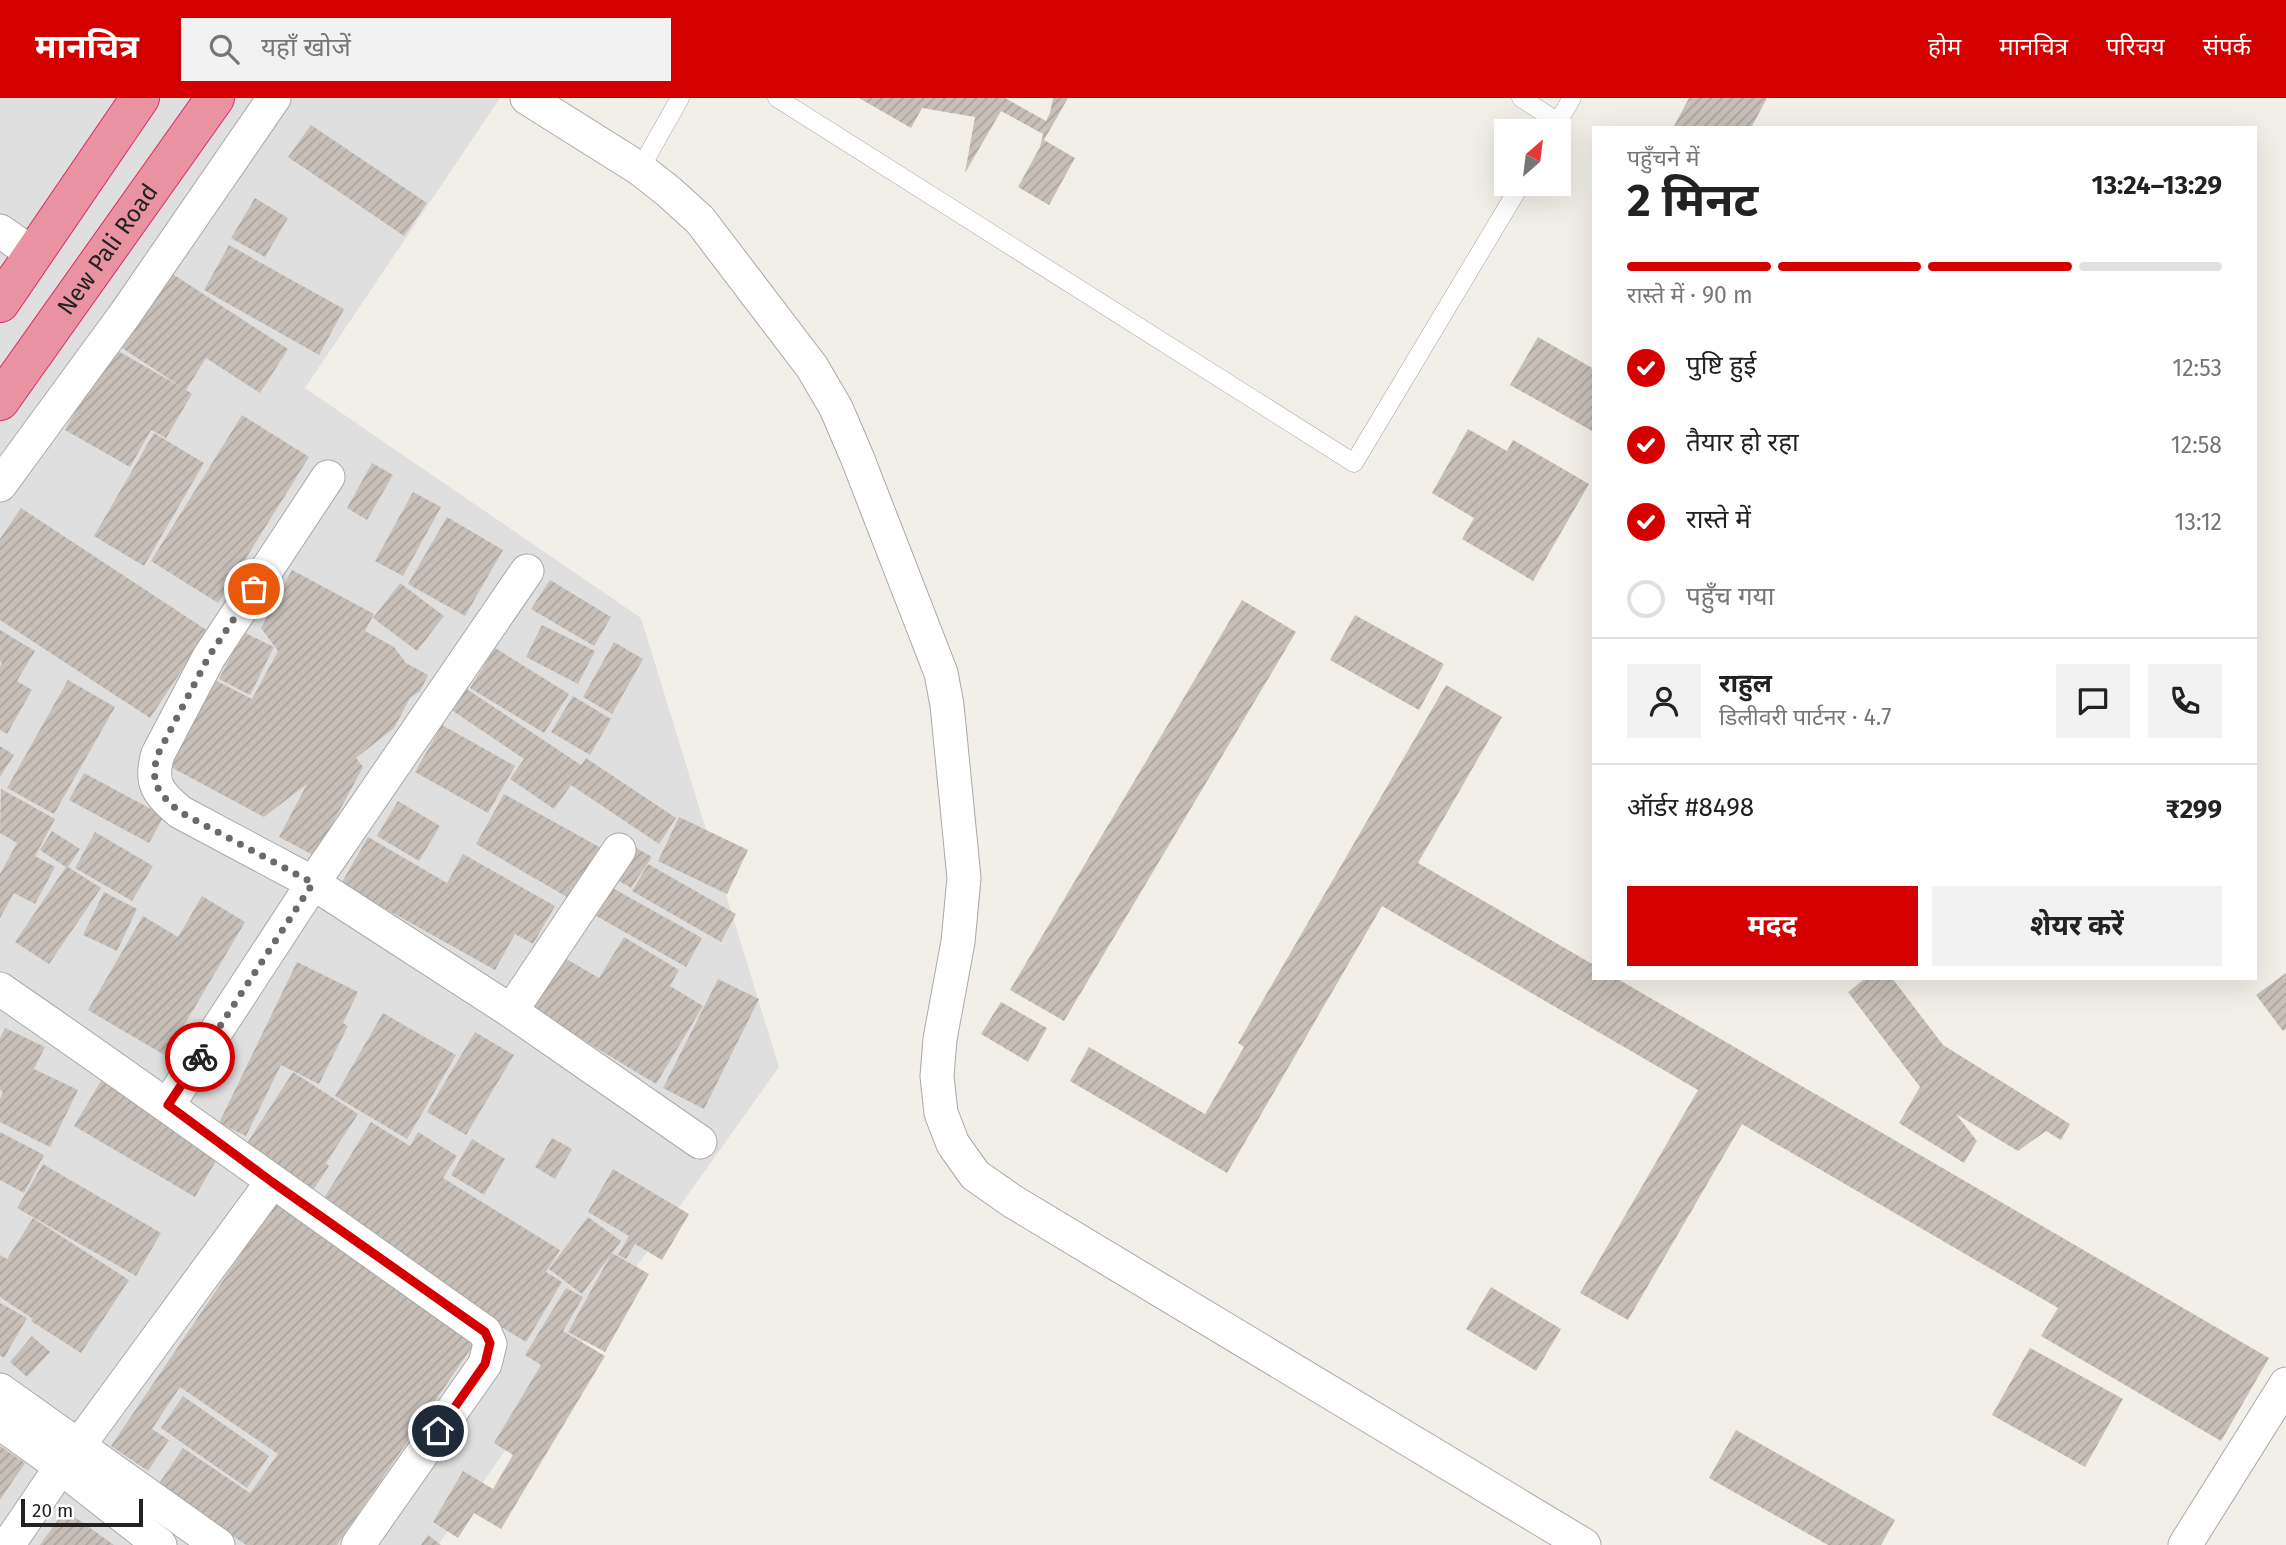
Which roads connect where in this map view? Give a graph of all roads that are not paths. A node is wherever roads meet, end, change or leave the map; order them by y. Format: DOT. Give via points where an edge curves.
graph roads {
  1 [pos="140,98"];
  2 [pos="215,98"];
  3 [pos="274,98"];
  4 [pos="527,98"];
  5 [pos="680,98"];
  6 [pos="777,98"];
  7 [pos="1521,98"];
  8 [pos="1572,98"];
  9 [pos="1546,119"];
  10 [pos="1560,119"];
  11 [pos="640,169"];
  12 [pos="1514,196"];
  13 [pos="0,231"];
  14 [pos="33,254"];
  15 [pos="0,303"];
  16 [pos="0,401"];
  17 [pos="328,477"];
  18 [pos="0,485"];
  19 [pos="527,571"];
  20 [pos="619,850"];
  21 [pos="313,883"];
  22 [pos="3,998"];
  23 [pos="511,1011"];
  24 [pos="168,1105"];
  25 [pos="700,1142"];
  26 [pos="272,1182"];
  27 [pos="2286,1384"];
  28 [pos="0,1390"];
  29 [pos="0,1423"];
  30 [pos="70,1456"];
  31 [pos="8,1545"];
  32 [pos="160,1545"];
  33 [pos="218,1545"];
  34 [pos="358,1545"];
  35 [pos="1584,1545"];
  36 [pos="2185,1545"];
  1 -- 14 [label="highway"];
  2 -- 16 [label="highway, New Pali Road"];
  3 -- 18 [label="street"];
  4 -- 11 [label="street"];
  5 -- 11 [label="lane"];
  6 -- 12 [label="lane" via="1354,463"];
  7 -- 9 [label="lane"];
  8 -- 10 [label="lane"];
  11 -- 35 [label="street" via="700,220 818,377 857,457 941,673 964,878 937,1076 941,1113 953,1144 975,1175 1012,1201"];
  13 -- 14 [label="street"];
  14 -- 15 [label="highway"];
  17 -- 21 [label="street" via="209,656 154,768 155,784 180,812"];
  19 -- 21 [label="street"];
  20 -- 23 [label="street"];
  21 -- 23 [label="street"];
  21 -- 24 [label="street"];
  22 -- 24 [label="street"];
  23 -- 25 [label="street"];
  24 -- 26 [label="street"];
  26 -- 30 [label="street"];
  26 -- 34 [label="street" via="485,1332 490,1343 485,1364"];
  27 -- 36 [label="street"];
  28 -- 30 [label="street"];
  29 -- 30 [label="street"];
  30 -- 31 [label="street"];
  30 -- 32 [label="street"];
  30 -- 33 [label="street"];
}
